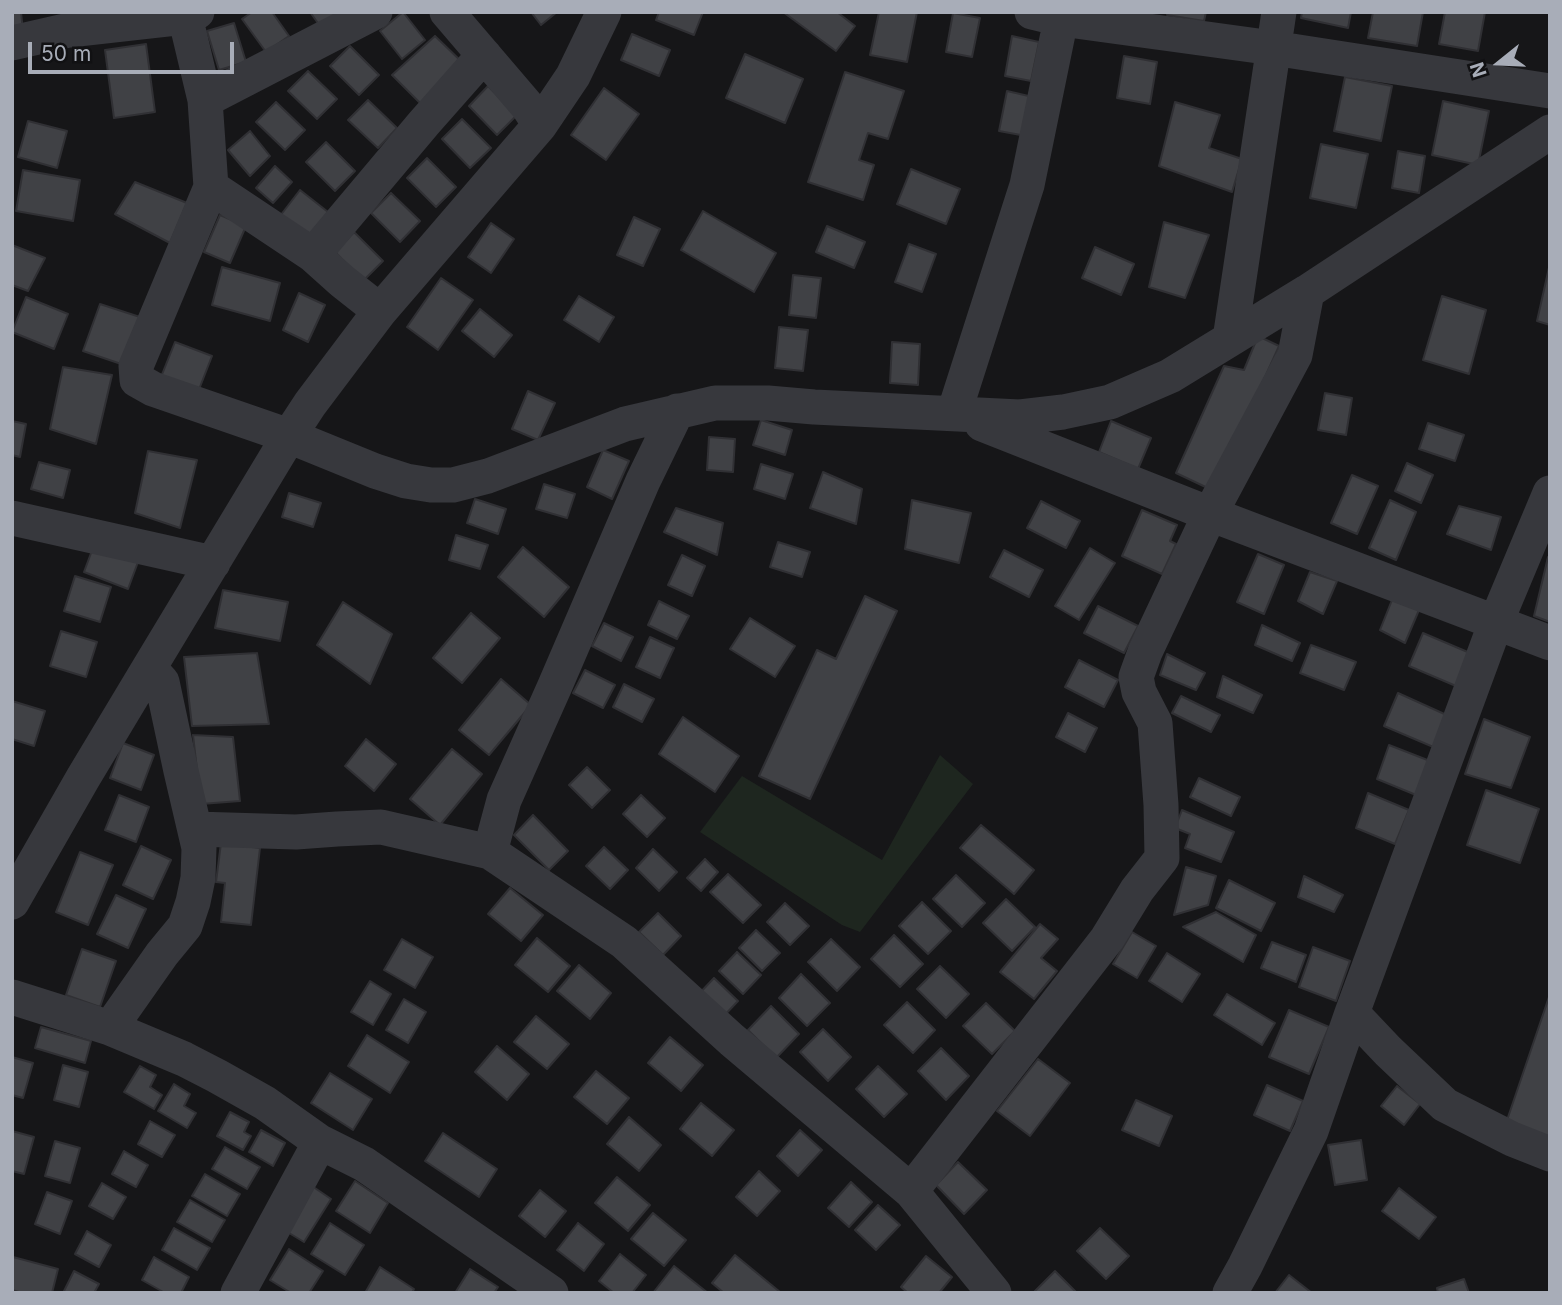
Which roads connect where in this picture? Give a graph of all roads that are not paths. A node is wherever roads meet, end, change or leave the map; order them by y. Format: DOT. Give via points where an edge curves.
graph roads {
  1 [pos="375,12"];
  2 [pos="447,12"];
  3 [pos="604,12"];
  4 [pos="1279,12"];
  5 [pos="189,14"];
  6 [pos="1047,16"];
  7 [pos="12,43"];
  8 [pos="1273,48"];
  9 [pos="484,55"];
  10 [pos="1550,91"];
  11 [pos="205,100"];
  12 [pos="540,125"];
  13 [pos="1550,132"];
  14 [pos="211,187"];
  15 [pos="313,254"];
  16 [pos="1307,292"];
  17 [pos="380,311"];
  18 [pos="1230,339"];
  19 [pos="677,411"];
  20 [pos="954,413"];
  21 [pos="289,436"];
  22 [pos="1550,493"];
  23 [pos="1210,514"];
  24 [pos="12,518"];
  25 [pos="213,563"];
  26 [pos="1496,622"];
  27 [pos="1550,643"];
  28 [pos="149,668"];
  29 [pos="195,829"];
  30 [pos="489,852"];
  31 [pos="12,902"];
  32 [pos="12,997"];
  33 [pos="1352,1013"];
  34 [pos="110,1028"];
  35 [pos="320,1142"];
  36 [pos="1550,1154"];
  37 [pos="911,1191"];
  38 [pos="238,1293"];
  39 [pos="551,1293"];
  40 [pos="995,1293"];
  41 [pos="1230,1293"];
  1 -- 11 [label="street"];
  2 -- 9 [label="street"];
  3 -- 12 [label="street" via="573,76"];
  4 -- 8 [label="street"];
  5 -- 7 [label="street" via="69,30"];
  5 -- 11 [label="street"];
  6 -- 8 [label="street"];
  6 -- 20 [label="street" via="1027,186"];
  8 -- 10 [label="street"];
  8 -- 18 [label="street"];
  9 -- 12 [label="street"];
  9 -- 15 [label="street"];
  11 -- 14 [label="street"];
  12 -- 17 [label="street"];
  13 -- 16 [label="street"];
  14 -- 15 [label="street"];
  14 -- 21 [label="street" via="136,366 137,380"];
  15 -- 17 [label="street"];
  16 -- 18 [label="street"];
  16 -- 23 [label="street" via="1295,355"];
  17 -- 21 [label="street"];
  18 -- 20 [label="street" via="1170,376 1110,402 1020,417"];
  19 -- 20 [label="street" via="715,403 768,403"];
  19 -- 21 [label="street" via="625,424 453,485 405,481"];
  19 -- 30 [label="street" via="504,800"];
  20 -- 23 [label="street"];
  21 -- 25 [label="street"];
  22 -- 26 [label="street"];
  23 -- 26 [label="street"];
  23 -- 37 [label="street" via="1136,677 1155,723 1162,858 1107,939"];
  24 -- 25 [label="street"];
  25 -- 28 [label="street"];
  26 -- 27 [label="street"];
  26 -- 33 [label="street"];
  28 -- 29 [label="street" via="162,682"];
  28 -- 31 [label="street"];
  29 -- 30 [label="street" via="296,832 381,827"];
  29 -- 34 [label="street" via="198,878 185,926"];
  30 -- 37 [label="street" via="624,942"];
  32 -- 34 [label="street"];
  33 -- 36 [label="street" via="1445,1105"];
  33 -- 41 [label="street" via="1311,1131"];
  34 -- 35 [label="street" via="217,1076"];
  35 -- 38 [label="street"];
  35 -- 39 [label="street" via="364,1164"];
  37 -- 40 [label="street"];
}
